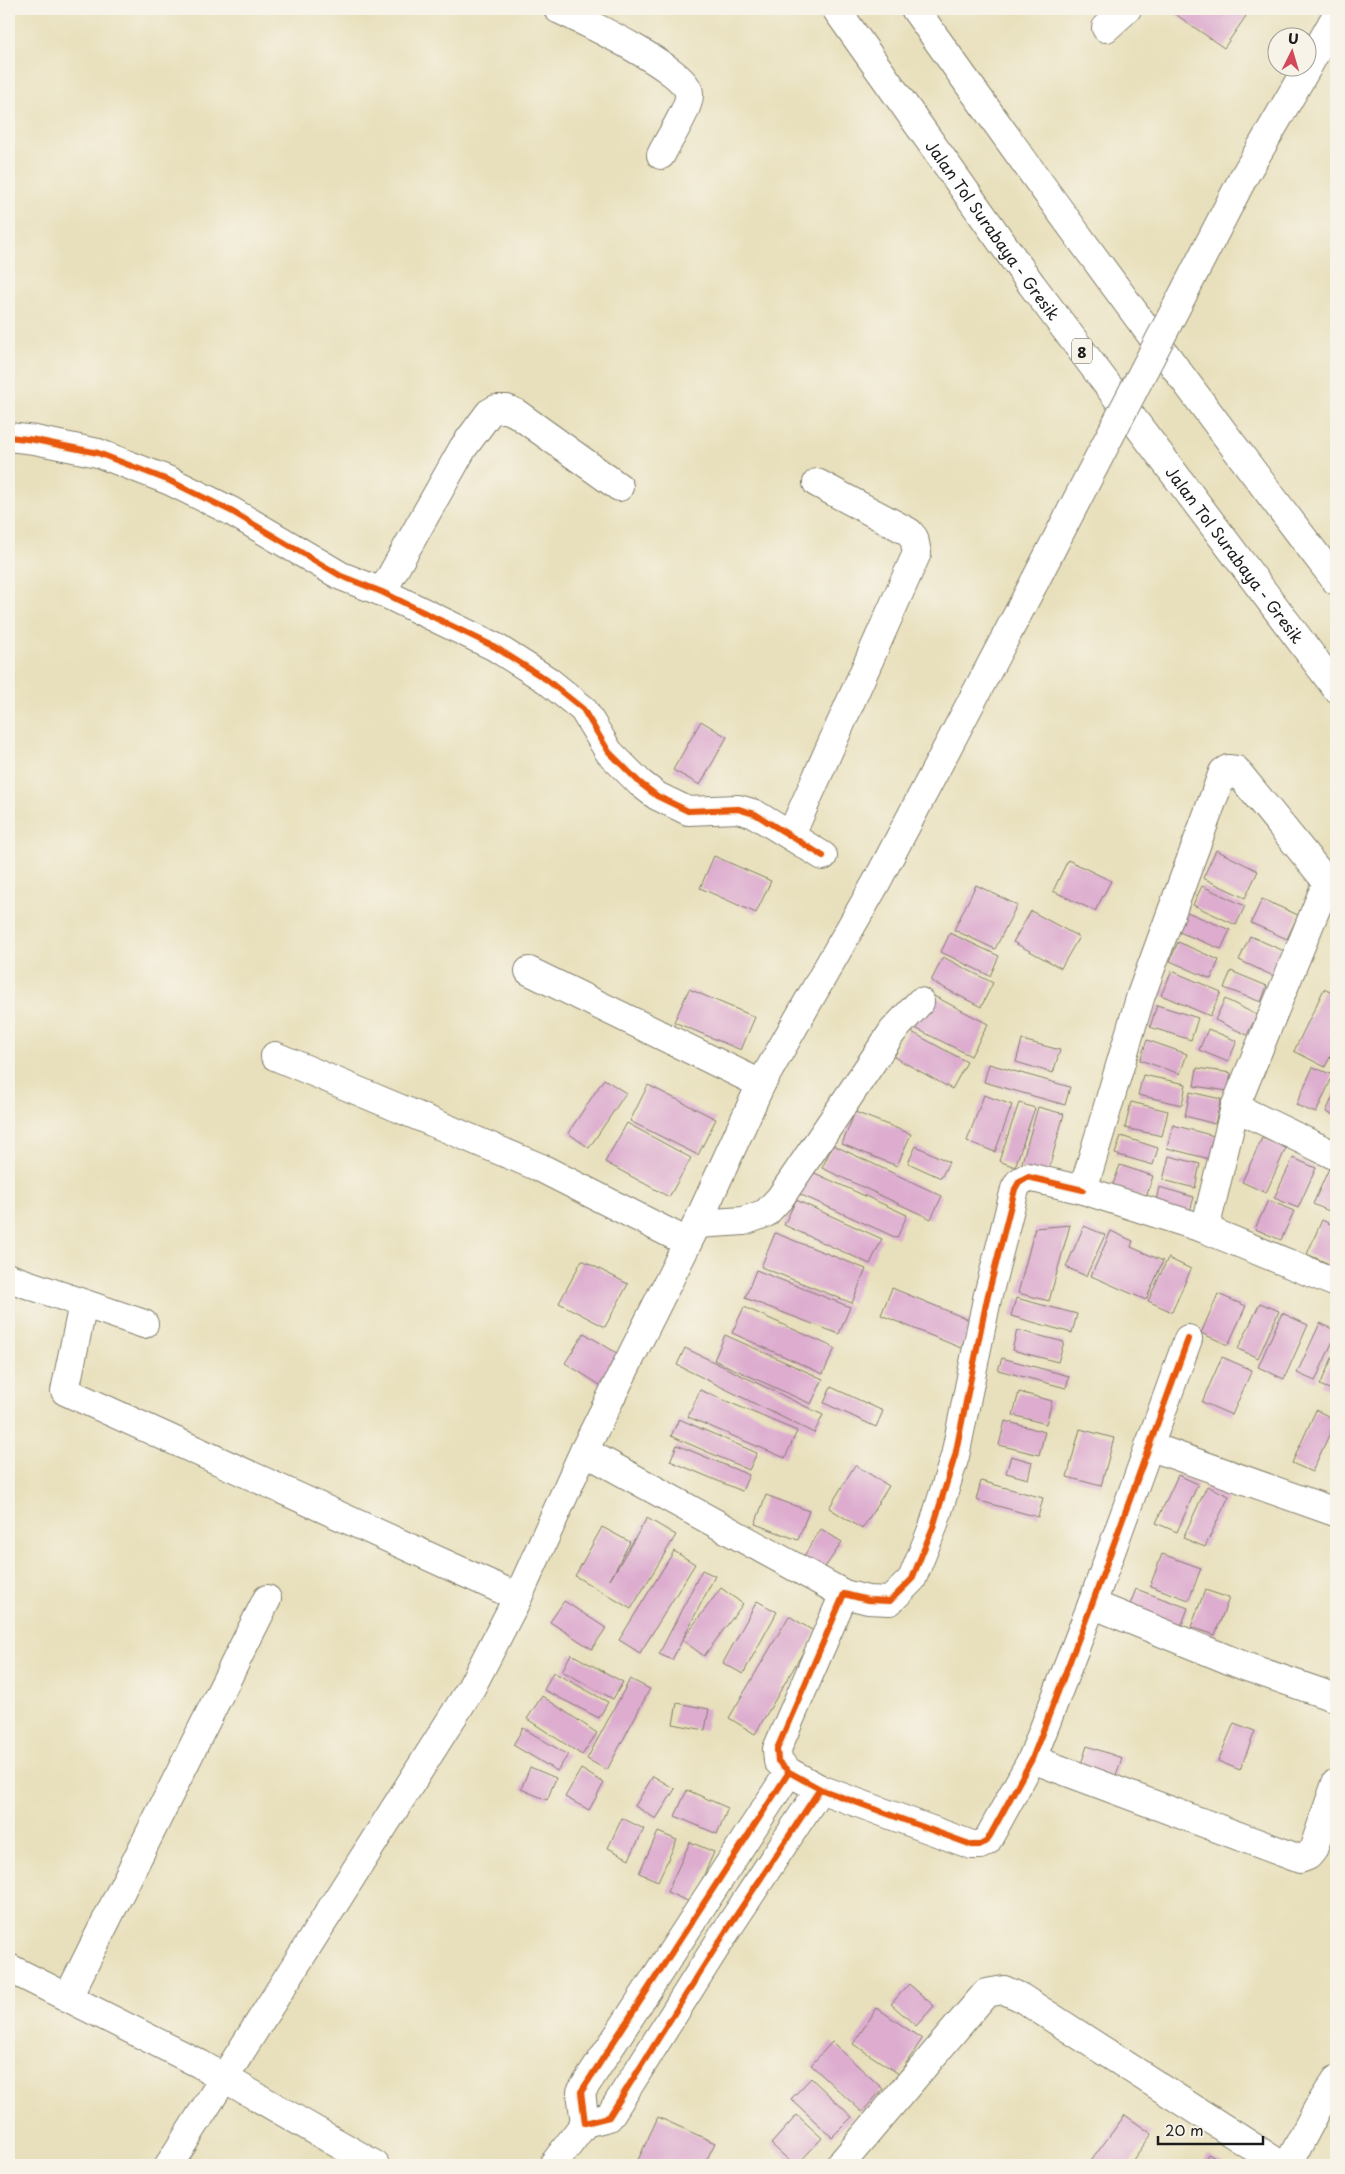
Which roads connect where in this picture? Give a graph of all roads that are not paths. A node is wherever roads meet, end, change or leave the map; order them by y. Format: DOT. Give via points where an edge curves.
graph roads {
  1 [pos="558,9"];
  2 [pos="836,9"];
  3 [pos="915,9"];
  4 [pos="1128,9"];
  5 [pos="1336,16"];
  6 [pos="1106,28"];
  7 [pos="1318,48"];
  8 [pos="1301,78"];
  9 [pos="661,156"];
  10 [pos="9,437"];
  11 [pos="818,483"];
  12 [pos="619,487"];
  13 [pos="1336,581"];
  14 [pos="382,592"];
  15 [pos="1336,688"];
  16 [pos="791,835"];
  17 [pos="823,856"];
  18 [pos="1332,888"];
  19 [pos="529,971"];
  20 [pos="920,1002"];
  21 [pos="275,1056"];
  22 [pos="762,1084"];
  23 [pos="1235,1108"];
  24 [pos="1336,1156"];
  25 [pos="1084,1190"];
  26 [pos="1204,1229"];
  27 [pos="692,1233"];
  28 [pos="9,1278"];
  29 [pos="1336,1283"];
  30 [pos="83,1304"];
  31 [pos="144,1324"];
  32 [pos="1188,1339"];
  33 [pos="1149,1446"];
  34 [pos="584,1451"];
  35 [pos="1335,1512"];
  36 [pos="844,1594"];
  37 [pos="518,1597"];
  38 [pos="268,1599"];
  39 [pos="1092,1604"];
  40 [pos="1336,1698"];
  41 [pos="1032,1758"];
  42 [pos="789,1772"];
  43 [pos="1336,1782"];
  44 [pos="820,1789"];
  45 [pos="695,1914"];
  46 [pos="726,1931"];
  47 [pos="9,1968"];
  48 [pos="68,1997"];
  49 [pos="225,2078"];
  50 [pos="1336,2080"];
  51 [pos="569,2143"];
  52 [pos="169,2165"];
  53 [pos="375,2165"];
  54 [pos="840,2165"];
  55 [pos="1281,2165"];
  56 [pos="1288,2165"];
  1 -- 9 [label="main road" via="671,71 688,88 690,94"];
  2 -- 15 [label="main road, Jalan Tol Surabaya - Gresik / 8" via="1032,284"];
  3 -- 13 [label="main road" via="1125,299"];
  4 -- 6 [label="main road"];
  5 -- 7 [label="main road"];
  8 -- 22 [label="main road, bridge" via="1242,180 876,883"];
  10 -- 14 [label="main road" via="98,453 170,480 231,511 341,576"];
  11 -- 16 [label="main road" via="909,532 914,538 917,553"];
  12 -- 14 [label="main road" via="516,412 496,409 489,413 463,448"];
  14 -- 16 [label="main road" via="494,647 547,680 583,709 609,752 657,796 688,811 738,809 755,814"];
  16 -- 17 [label="main road"];
  18 -- 23 [label="main road"];
  18 -- 25 [label="main road" via="1236,770 1224,772 1141,995"];
  19 -- 22 [label="main road"];
  20 -- 27 [label="main road" via="893,1031 780,1198 766,1213"];
  21 -- 27 [label="main road"];
  22 -- 27 [label="main road"];
  23 -- 24 [label="main road"];
  23 -- 26 [label="main road"];
  25 -- 26 [label="main road"];
  25 -- 36 [label="main road" via="1028,1177 1019,1182 988,1299 955,1456 933,1527 912,1579 890,1601"];
  26 -- 29 [label="main road"];
  27 -- 34 [label="main road"];
  28 -- 30 [label="main road"];
  30 -- 31 [label="main road"];
  30 -- 37 [label="main road" via="65,1391"];
  32 -- 33 [label="main road"];
  33 -- 35 [label="main road"];
  33 -- 39 [label="main road"];
  34 -- 36 [label="main road"];
  34 -- 37 [label="main road"];
  36 -- 42 [label="main road" via="777,1748 778,1761"];
  37 -- 49 [label="main road" via="471,1688"];
  38 -- 48 [label="main road"];
  39 -- 40 [label="main road" via="1244,1666"];
  39 -- 41 [label="main road"];
  41 -- 43 [label="main road" via="1300,1859 1313,1850"];
  41 -- 44 [label="main road" via="987,1841 980,1845 972,1845"];
  42 -- 44 [label="main road"];
  42 -- 45 [label="main road"];
  44 -- 46 [label="main road"];
  45 -- 46 [label="main road"];
  45 -- 51 [label="main road" via="581,2092"];
  46 -- 51 [label="main road" via="609,2116"];
  47 -- 48 [label="main road"];
  48 -- 49 [label="main road"];
  49 -- 52 [label="main road"];
  49 -- 53 [label="main road"];
  50 -- 56 [label="main road"];
  54 -- 55 [label="main road" via="986,1993 1004,1990"];
}
